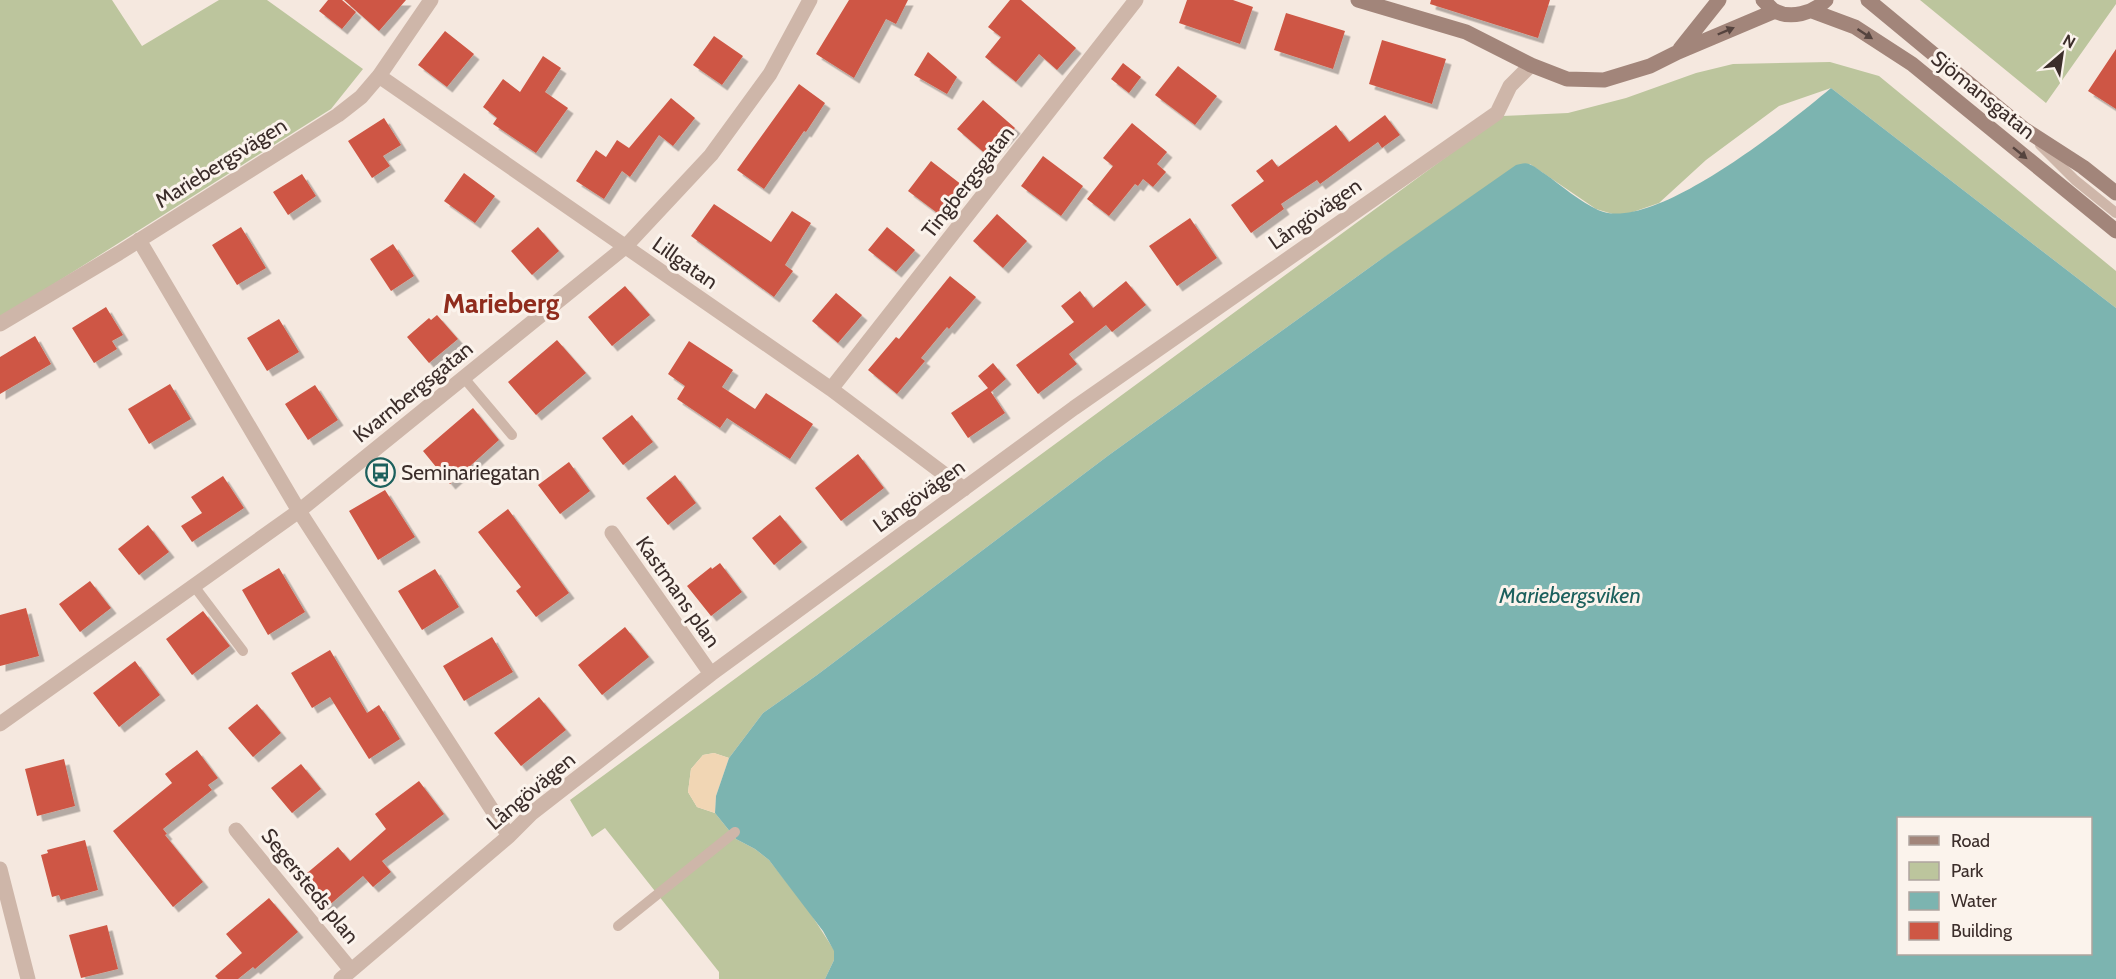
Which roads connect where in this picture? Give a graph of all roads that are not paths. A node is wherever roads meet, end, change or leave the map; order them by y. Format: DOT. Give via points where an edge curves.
graph roads {
  1 [pos="431,0"];
  2 [pos="810,0"];
  3 [pos="1136,0"];
  4 [pos="1358,0"];
  5 [pos="1719,0"];
  6 [pos="1763,0"];
  7 [pos="1826,0"];
  8 [pos="1868,0"];
  9 [pos="1774,11"];
  10 [pos="1812,11"];
  11 [pos="1678,52"];
  12 [pos="1531,65"];
  13 [pos="379,76"];
  14 [pos="2024,129"];
  15 [pos="2116,193"];
  16 [pos="2116,213"];
  17 [pos="2116,231"];
  18 [pos="140,240"];
  19 [pos="625,247"];
  20 [pos="0,324"];
  21 [pos="464,378"];
  22 [pos="831,389"];
  23 [pos="512,435"];
  24 [pos="964,489"];
  25 [pos="299,511"];
  26 [pos="612,533"];
  27 [pos="194,585"];
  28 [pos="243,651"];
  29 [pos="711,674"];
  30 [pos="0,724"];
  31 [pos="236,830"];
  32 [pos="735,832"];
  33 [pos="509,836"];
  34 [pos="0,869"];
  35 [pos="618,926"];
  36 [pos="346,974"];
  37 [pos="28,979"];
  1 -- 13 [label="street, Mariebergsvägen"];
  2 -- 19 [label="street, Kvarnbergsgatan" via="770,74 711,155"];
  3 -- 22 [label="street, Tingbergsgatan"];
  4 -- 12 [label="street" via="1466,32"];
  5 -- 11 [label="street"];
  6 -- 9 [label="street"];
  7 -- 10 [label="street"];
  8 -- 14 [label="street, Sjömansgatan"];
  9 -- 10 [label="street" via="1791,15"];
  11 -- 9 [label="street, one-way"];
  10 -- 17 [label="street, Sjömansgatan, one-way" via="1855,27 1912,64"];
  11 -- 12 [label="street" via="1650,66 1604,80 1567,79"];
  12 -- 24 [label="street, Långövägen" via="1510,86 1497,113"];
  13 -- 18 [label="street, Mariebergsvägen" via="361,98 338,115"];
  13 -- 19 [label="street, Lillgatan"];
  14 -- 15 [label="street, Sjömansgatan"];
  14 -- 16 [label="lane, Sjömansgatan" via="2075,180"];
  18 -- 20 [label="street, Mariebergsvägen"];
  18 -- 25 [label="street"];
  19 -- 21 [label="street, Kvarnbergsgatan"];
  19 -- 22 [label="street, Lillgatan"];
  21 -- 23 [label="lane"];
  21 -- 25 [label="street, Kvarnbergsgatan"];
  22 -- 24 [label="street, Lillgatan"];
  24 -- 29 [label="street, Långövägen"];
  25 -- 27 [label="street, Kvarnbergsgatan"];
  25 -- 33 [label="street"];
  26 -- 29 [label="street, Kastmans plan"];
  27 -- 28 [label="lane"];
  27 -- 30 [label="street, Kvarnbergsgatan"];
  29 -- 33 [label="street, Långövägen" via="532,813"];
  31 -- 36 [label="street, Segersteds plan"];
  32 -- 35 [label="lane"];
  33 -- 36 [label="street, Långövägen"];
  34 -- 37 [label="street"];
}
